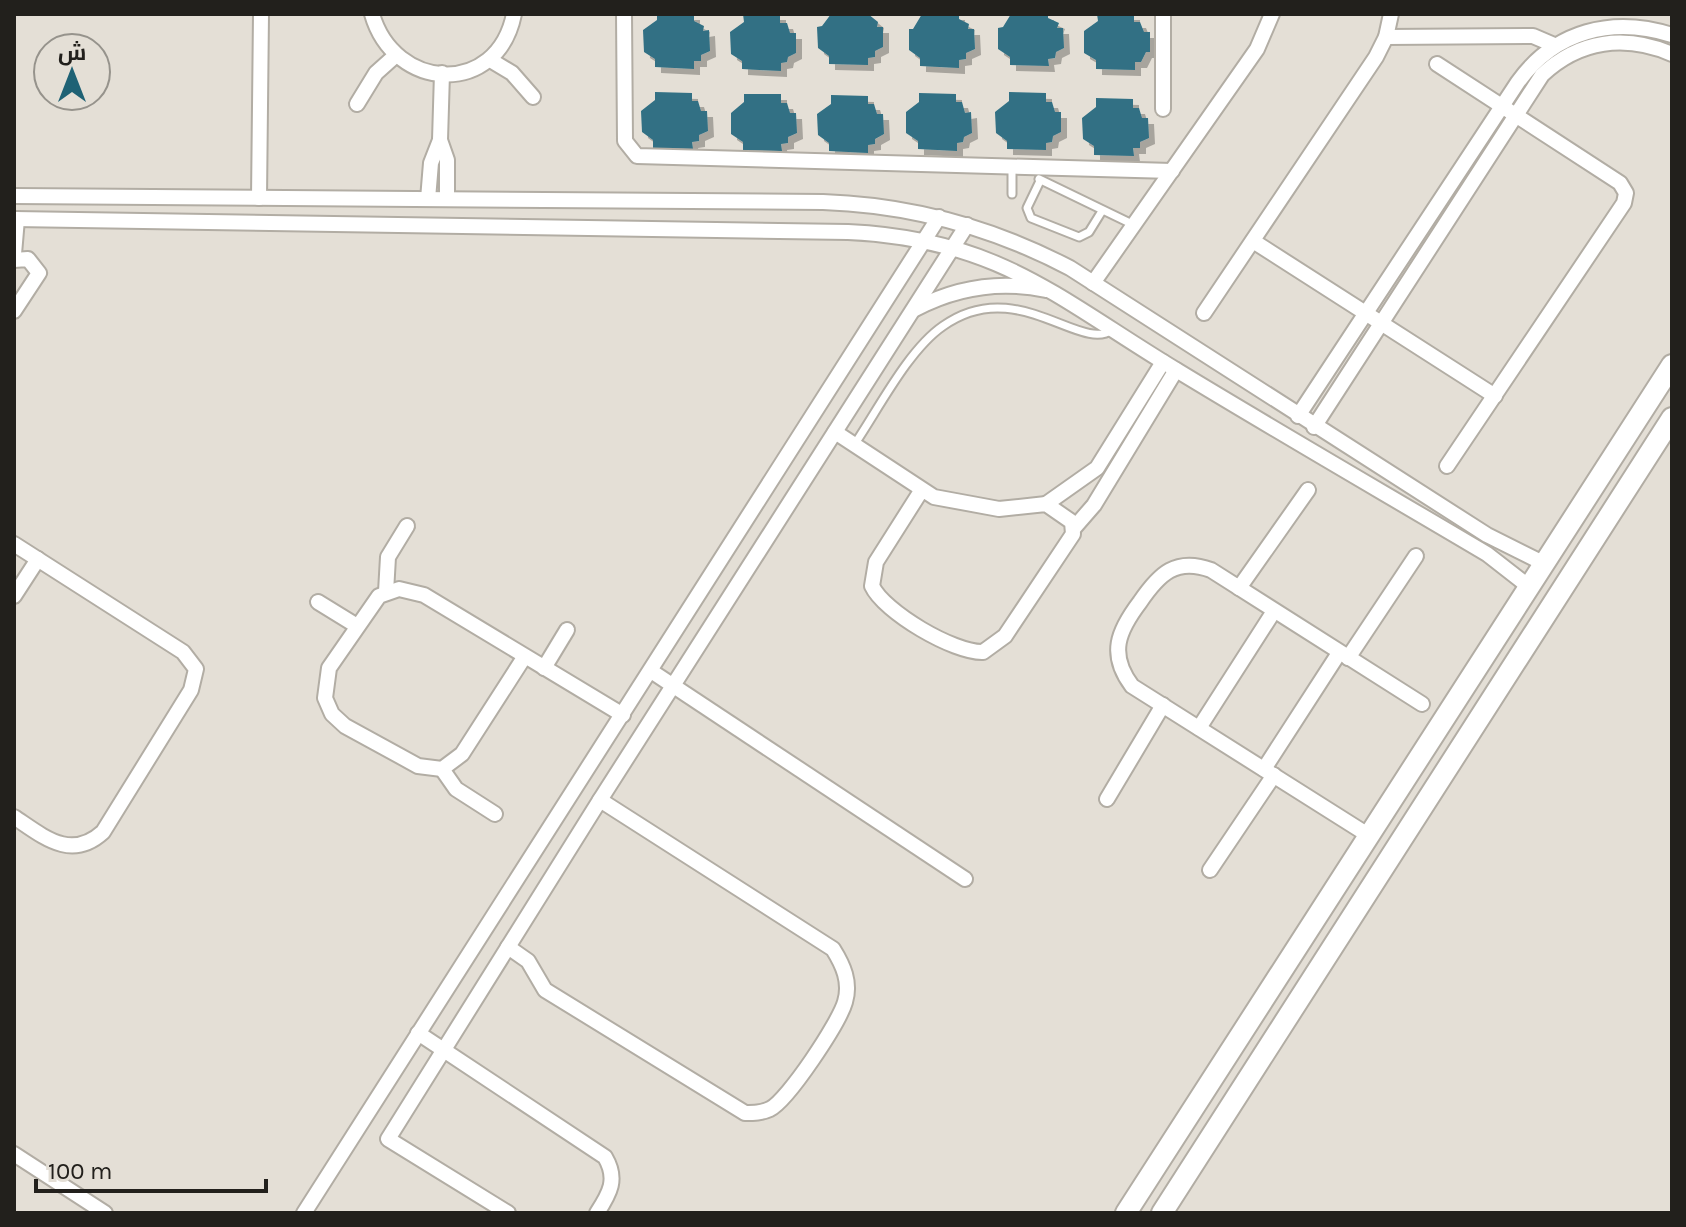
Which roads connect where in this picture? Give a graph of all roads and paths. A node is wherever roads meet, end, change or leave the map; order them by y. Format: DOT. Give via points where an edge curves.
graph roads {
  1 [pos="261,14"];
  2 [pos="372,14"];
  3 [pos="514,14"];
  4 [pos="624,14"];
  5 [pos="1163,14"];
  6 [pos="1272,14"];
  7 [pos="1391,14"];
  8 [pos="1608,21"];
  9 [pos="1672,35"];
  10 [pos="1386,37"];
  11 [pos="1554,45"];
  12 [pos="1672,54"];
  13 [pos="395,56"];
  14 [pos="492,61"];
  15 [pos="1437,64"];
  16 [pos="442,73"];
  17 [pos="533,97"];
  18 [pos="357,104"];
  19 [pos="1163,109"];
  20 [pos="1508,111"];
  21 [pos="440,140"];
  22 [pos="1012,167"];
  23 [pos="1172,171"];
  24 [pos="1038,174"];
  25 [pos="1012,194"];
  26 [pos="14,196"];
  27 [pos="259,198"];
  28 [pos="428,199"];
  29 [pos="447,199"];
  30 [pos="1102,211"];
  31 [pos="939,217"];
  32 [pos="16,219"];
  33 [pos="967,225"];
  34 [pos="1134,225"];
  35 [pos="925,240"];
  36 [pos="1253,241"];
  37 [pos="954,247"];
  38 [pos="14,254"];
  39 [pos="14,260"];
  40 [pos="1093,283"];
  41 [pos="1062,295"];
  42 [pos="915,309"];
  43 [pos="14,311"];
  44 [pos="1204,313"];
  45 [pos="1367,313"];
  46 [pos="1382,322"];
  47 [pos="1113,329"];
  48 [pos="1672,365"];
  49 [pos="1170,366"];
  50 [pos="1495,396"];
  51 [pos="1298,416"];
  52 [pos="1672,418"];
  53 [pos="1314,427"];
  54 [pos="835,432"];
  55 [pos="854,445"];
  56 [pos="1447,466"];
  57 [pos="1308,490"];
  58 [pos="921,491"];
  59 [pos="1046,504"];
  60 [pos="407,526"];
  61 [pos="1074,528"];
  62 [pos="14,544"];
  63 [pos="1416,556"];
  64 [pos="38,559"];
  65 [pos="1543,563"];
  66 [pos="1528,586"];
  67 [pos="1239,588"];
  68 [pos="386,592"];
  69 [pos="14,596"];
  70 [pos="318,602"];
  71 [pos="1274,611"];
  72 [pos="357,626"];
  73 [pos="567,630"];
  74 [pos="525,656"];
  75 [pos="1343,656"];
  76 [pos="544,668"];
  77 [pos="651,671"];
  78 [pos="673,686"];
  79 [pos="1422,704"];
  80 [pos="1163,705"];
  81 [pos="623,715"];
  82 [pos="1199,728"];
  83 [pos="442,769"];
  84 [pos="1269,772"];
  85 [pos="1107,799"];
  86 [pos="600,800"];
  87 [pos="495,814"];
  88 [pos="14,817"];
  89 [pos="1368,835"];
  90 [pos="1210,870"];
  91 [pos="965,879"];
  92 [pos="508,947"];
  93 [pos="1279,973"];
  94 [pos="1306,990"];
  95 [pos="418,1033"];
  96 [pos="445,1051"];
  97 [pos="14,1154"];
  98 [pos="105,1213"];
  99 [pos="304,1213"];
  100 [pos="508,1213"];
  101 [pos="597,1213"];
  102 [pos="1126,1213"];
  103 [pos="1162,1213"];
  1 -- 27 [label="street"];
  2 -- 13 [label="street"];
  3 -- 14 [label="street" via="506,44"];
  4 -- 22 [label="street" via="625,141 637,156"];
  5 -- 19 [label="street"];
  6 -- 23 [label="street" via="1257,49"];
  7 -- 10 [label="street"];
  8 -- 9 [label="street"];
  8 -- 11 [label="street"];
  10 -- 11 [label="street" via="1533,36"];
  10 -- 36 [label="street"];
  11 -- 20 [label="street" via="1528,68"];
  12 -- 20 [label="street" via="1627,41 1586,47 1542,75"];
  13 -- 16 [label="street" via="416,69"];
  13 -- 18 [label="street" via="376,73"];
  14 -- 16 [label="street" via="467,72"];
  14 -- 17 [label="street" via="512,73"];
  15 -- 20 [label="street"];
  16 -- 21 [label="street"];
  20 -- 45 [label="street"];
  20 -- 46 [label="street"];
  20 -- 50 [label="street" via="1620,183 1626,198"];
  21 -- 28 [label="street" via="431,163"];
  21 -- 29 [label="street" via="447,160"];
  22 -- 24 [label="street"];
  22 -- 25 [label="lane"];
  23 -- 24 [label="street"];
  23 -- 34 [label="street"];
  24 -- 30 [label="lane"];
  24 -- 30 [label="lane" via="1027,208 1031,218 1079,237 1087,235"];
  26 -- 27 [label="street"];
  27 -- 28 [label="street"];
  28 -- 29 [label="street"];
  29 -- 31 [label="street" via="823,202"];
  30 -- 34 [label="lane"];
  31 -- 33 [label="street"];
  31 -- 35 [label="street"];
  32 -- 35 [label="street" via="848,232"];
  32 -- 38 [label="street"];
  33 -- 37 [label="street"];
  33 -- 40 [label="street" via="1032,249"];
  34 -- 40 [label="street"];
  35 -- 37 [label="street"];
  35 -- 77 [label="street"];
  36 -- 44 [label="street"];
  36 -- 45 [label="street"];
  37 -- 41 [label="street" via="1010,267"];
  37 -- 42 [label="street"];
  39 -- 43 [label="street" via="28,259 39,273"];
  40 -- 51 [label="street"];
  41 -- 42 [label="street" via="1025,286 987,286"];
  41 -- 47 [label="street"];
  42 -- 54 [label="street"];
  45 -- 46 [label="street"];
  45 -- 51 [label="street"];
  46 -- 50 [label="street"];
  46 -- 53 [label="street"];
  47 -- 49 [label="street"];
  47 -- 55 [label="lane" via="1091,336 1014,307 963,314 923,344"];
  48 -- 65 [label="street"];
  49 -- 59 [label="street" via="1097,468"];
  49 -- 61 [label="street" via="1094,505"];
  49 -- 66 [label="street" via="1499,561"];
  50 -- 56 [label="street"];
  51 -- 53 [label="street"];
  52 -- 94 [label="street"];
  53 -- 65 [label="street" via="1505,546"];
  54 -- 55 [label="street"];
  54 -- 78 [label="street"];
  55 -- 58 [label="street"];
  57 -- 67 [label="street"];
  58 -- 59 [label="street" via="981,508"];
  58 -- 61 [label="street" via="876,562 872,586 887,606 969,653 995,646 1005,636"];
  59 -- 61 [label="street"];
  60 -- 68 [label="street" via="388,557"];
  62 -- 64 [label="street"];
  63 -- 75 [label="street"];
  64 -- 69 [label="street"];
  64 -- 88 [label="street" via="183,652 192,659 196,680 92,842 63,846"];
  65 -- 66 [label="street"];
  66 -- 89 [label="street"];
  67 -- 71 [label="street"];
  67 -- 80 [label="street" via="1211,570 1179,565 1164,572 1123,624 1117,648 1122,672 1132,686"];
  68 -- 72 [label="street" via="372,602"];
  68 -- 74 [label="street" via="412,590 424,595"];
  70 -- 72 [label="street"];
  71 -- 75 [label="street"];
  71 -- 82 [label="street"];
  72 -- 83 [label="street" via="325,682 332,714 418,766"];
  73 -- 76 [label="street"];
  74 -- 76 [label="street"];
  74 -- 83 [label="street" via="462,754"];
  75 -- 79 [label="street"];
  75 -- 84 [label="street"];
  76 -- 81 [label="street"];
  77 -- 78 [label="street"];
  77 -- 81 [label="street"];
  78 -- 86 [label="street"];
  78 -- 91 [label="street"];
  80 -- 82 [label="street"];
  80 -- 85 [label="street"];
  81 -- 95 [label="street"];
  82 -- 84 [label="street"];
  83 -- 87 [label="street" via="456,789"];
  84 -- 89 [label="street"];
  84 -- 90 [label="street"];
  86 -- 92 [label="street"];
  86 -- 92 [label="street" via="833,949 847,983 838,1018 781,1101 771,1109 745,1113 545,990 528,961"];
  89 -- 93 [label="street"];
  92 -- 96 [label="street"];
  93 -- 94 [label="street"];
  93 -- 102 [label="street"];
  94 -- 103 [label="street"];
  95 -- 96 [label="street"];
  95 -- 99 [label="street"];
  96 -- 100 [label="street" via="388,1139"];
  96 -- 101 [label="street" via="605,1157 613,1183"];
  97 -- 98 [label="street"];
}
